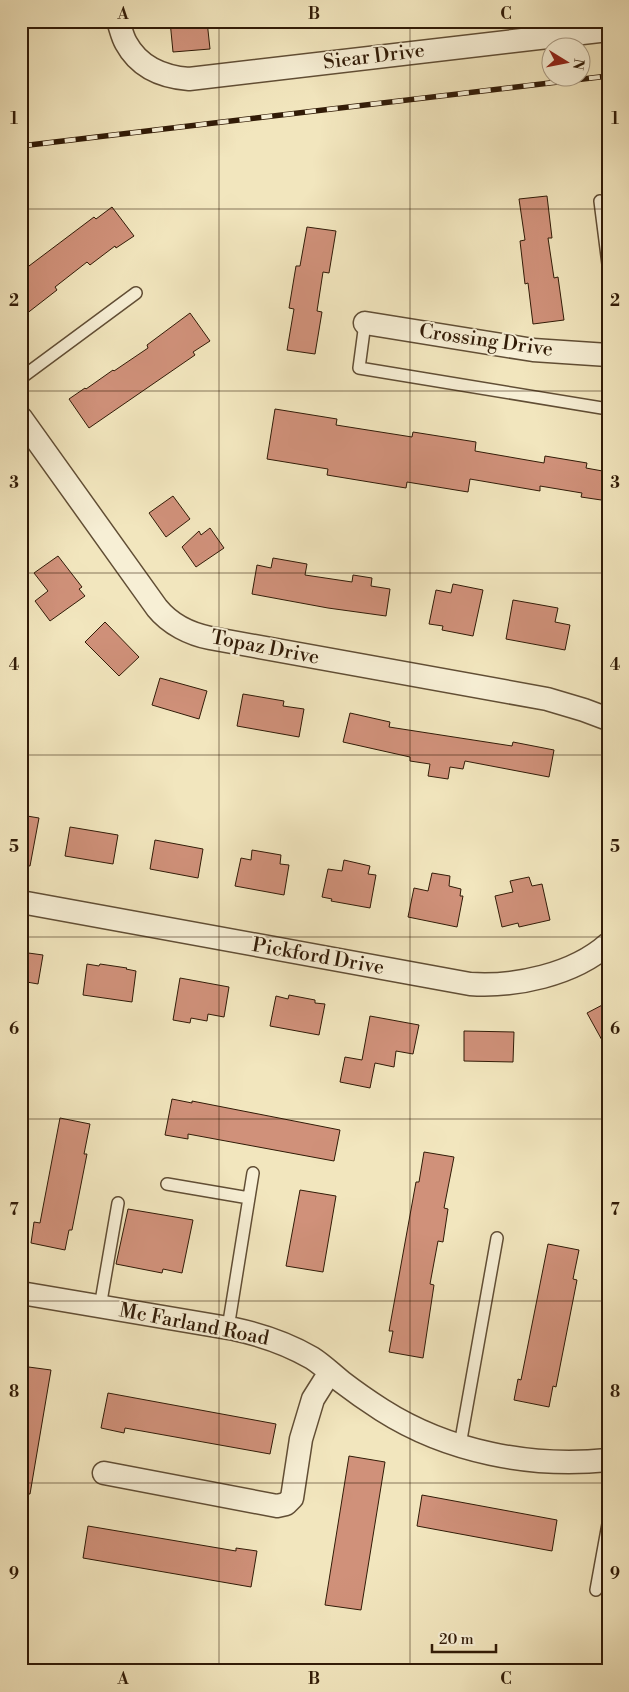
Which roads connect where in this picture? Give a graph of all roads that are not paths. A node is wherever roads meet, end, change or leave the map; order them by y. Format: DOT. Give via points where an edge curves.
graph roads {
  1 [pos="118,21"];
  2 [pos="602,27"];
  3 [pos="600,201"];
  4 [pos="608,264"];
  5 [pos="136,293"];
  6 [pos="365,324"];
  7 [pos="608,354"];
  8 [pos="21,378"];
  9 [pos="608,409"];
  10 [pos="22,422"];
  11 [pos="608,719"];
  12 [pos="21,902"];
  13 [pos="608,944"];
  14 [pos="253,1173"];
  15 [pos="167,1184"];
  16 [pos="249,1198"];
  17 [pos="118,1203"];
  18 [pos="497,1238"];
  19 [pos="21,1293"];
  20 [pos="100,1307"];
  21 [pos="228,1328"];
  22 [pos="330,1372"];
  23 [pos="460,1446"];
  24 [pos="608,1460"];
  25 [pos="104,1473"];
  26 [pos="608,1524"];
  27 [pos="596,1590"];
  1 -- 2 [label="street, Siear Drive" via="128,46 142,63 166,76 188,79"];
  3 -- 4 [label="lane"];
  5 -- 8 [label="lane"];
  6 -- 7 [label="street, Crossing Drive" via="533,350"];
  6 -- 9 [label="lane" via="359,368"];
  10 -- 11 [label="street, Topaz Drive" via="157,608 190,632 547,699"];
  12 -- 13 [label="street, Pickford Drive" via="470,984 502,985 541,978 598,953"];
  14 -- 16 [label="lane"];
  15 -- 16 [label="lane"];
  16 -- 21 [label="lane"];
  17 -- 20 [label="lane"];
  18 -- 23 [label="lane"];
  19 -- 20 [label="street, Mc Farland Road"];
  20 -- 21 [label="street, Mc Farland Road"];
  21 -- 22 [label="street, Mc Farland Road" via="275,1340 312,1358"];
  22 -- 23 [label="street, Mc Farland Road" via="392,1416"];
  22 -- 25 [label="street" via="313,1399 301,1439 292,1498 286,1504 277,1506"];
  23 -- 24 [label="street, Mc Farland Road" via="542,1461"];
  26 -- 27 [label="lane"];
}
